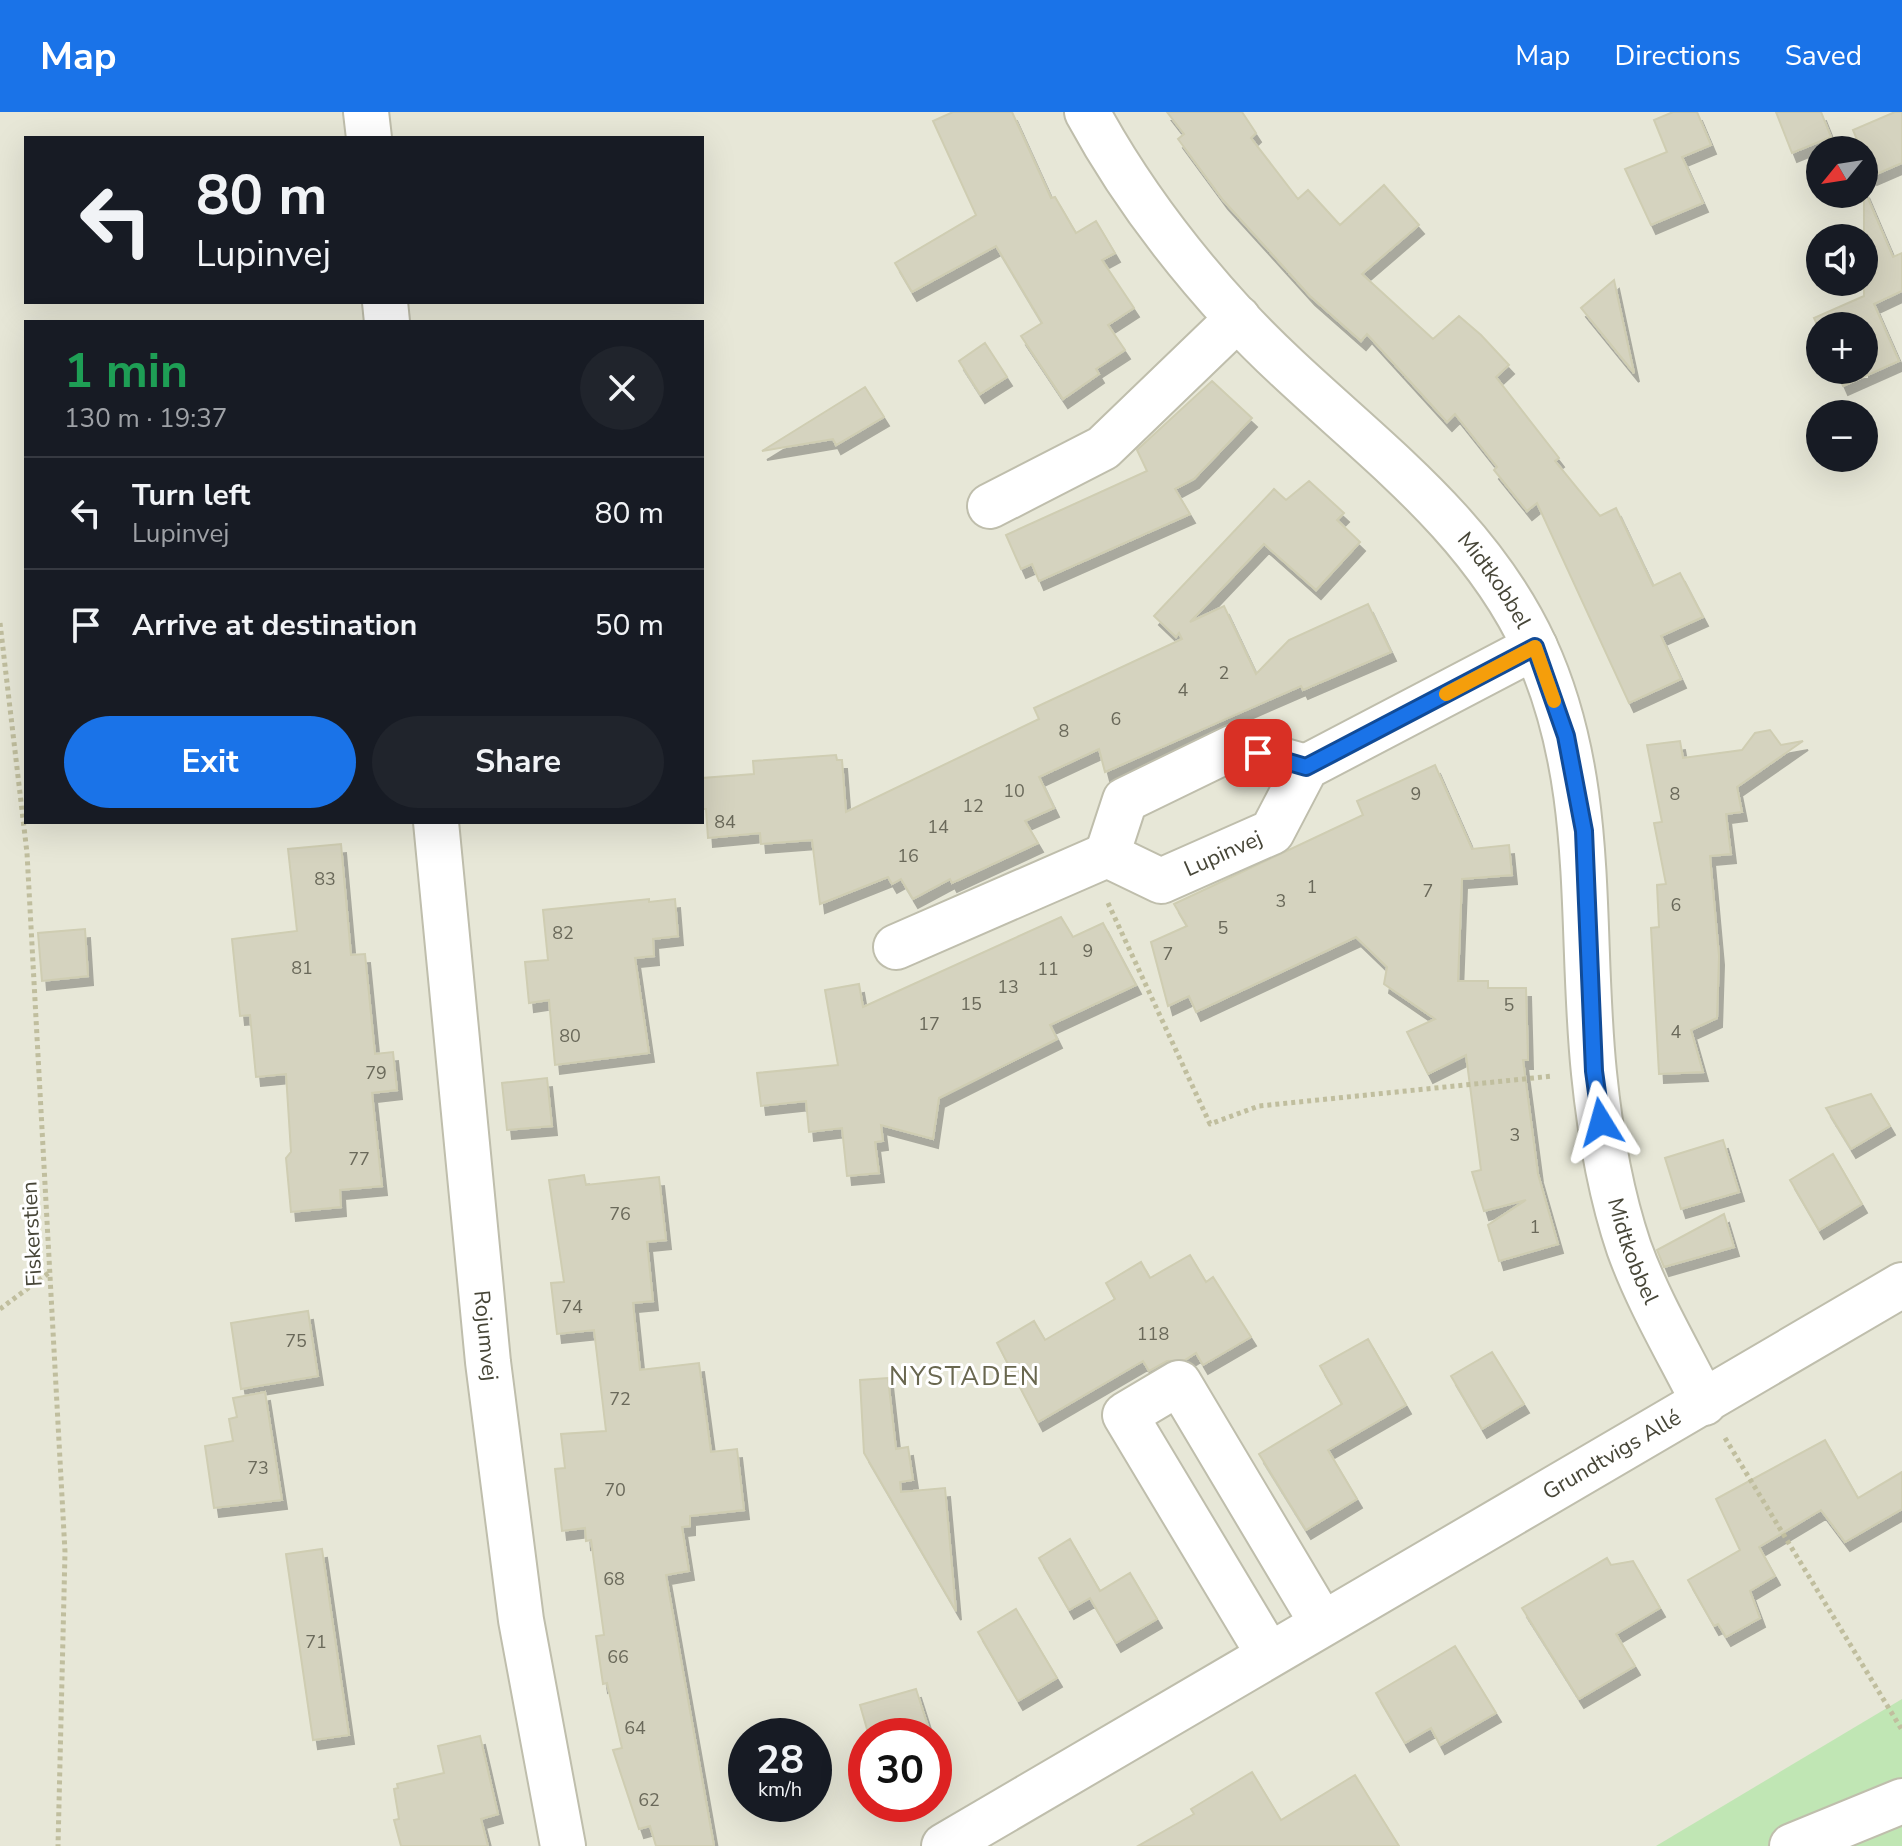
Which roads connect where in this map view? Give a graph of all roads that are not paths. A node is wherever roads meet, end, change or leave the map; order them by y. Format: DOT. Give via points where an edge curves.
graph roads {
  1 [pos="366,112"];
  2 [pos="1087,112"];
  3 [pos="369,136"];
  4 [pos="1238,318"];
  5 [pos="990,506"];
  6 [pos="1535,647"];
  7 [pos="1306,767"];
  8 [pos="436,824"];
  9 [pos="1098,859"];
  10 [pos="896,947"];
  11 [pos="1902,1285"];
  12 [pos="1704,1403"];
  13 [pos="1322,1623"];
  14 [pos="1269,1655"];
  15 [pos="1902,1801"];
  16 [pos="563,1846"];
  17 [pos="944,1846"];
  18 [pos="1792,1846"];
  1 -- 3 [label="street"];
  2 -- 4 [label="street, Midtkobbel" via="1115,163"];
  4 -- 5 [label="street" via="1103,448"];
  4 -- 6 [label="street, Midtkobbel" via="1421,487 1489,566"];
  6 -- 7 [label="street"];
  6 -- 12 [label="street, Midtkobbel" via="1566,736 1584,831 1594,1071 1608,1172 1630,1250"];
  7 -- 9 [label="street" via="1234,747 1125,800"];
  7 -- 9 [label="street, Lupinvej" via="1272,832 1161,881"];
  8 -- 16 [label="street, Rojumvej" via="488,1362 521,1620"];
  9 -- 10 [label="street"];
  11 -- 12 [label="street, Grundtvigs Allé"];
  12 -- 13 [label="street, Grundtvigs Allé"];
  13 -- 14 [label="street, Grundtvigs Allé"];
  13 -- 14 [label="street" via="1179,1383 1125,1415"];
  14 -- 17 [label="street, Grundtvigs Allé"];
  15 -- 18 [label="street"];
}
